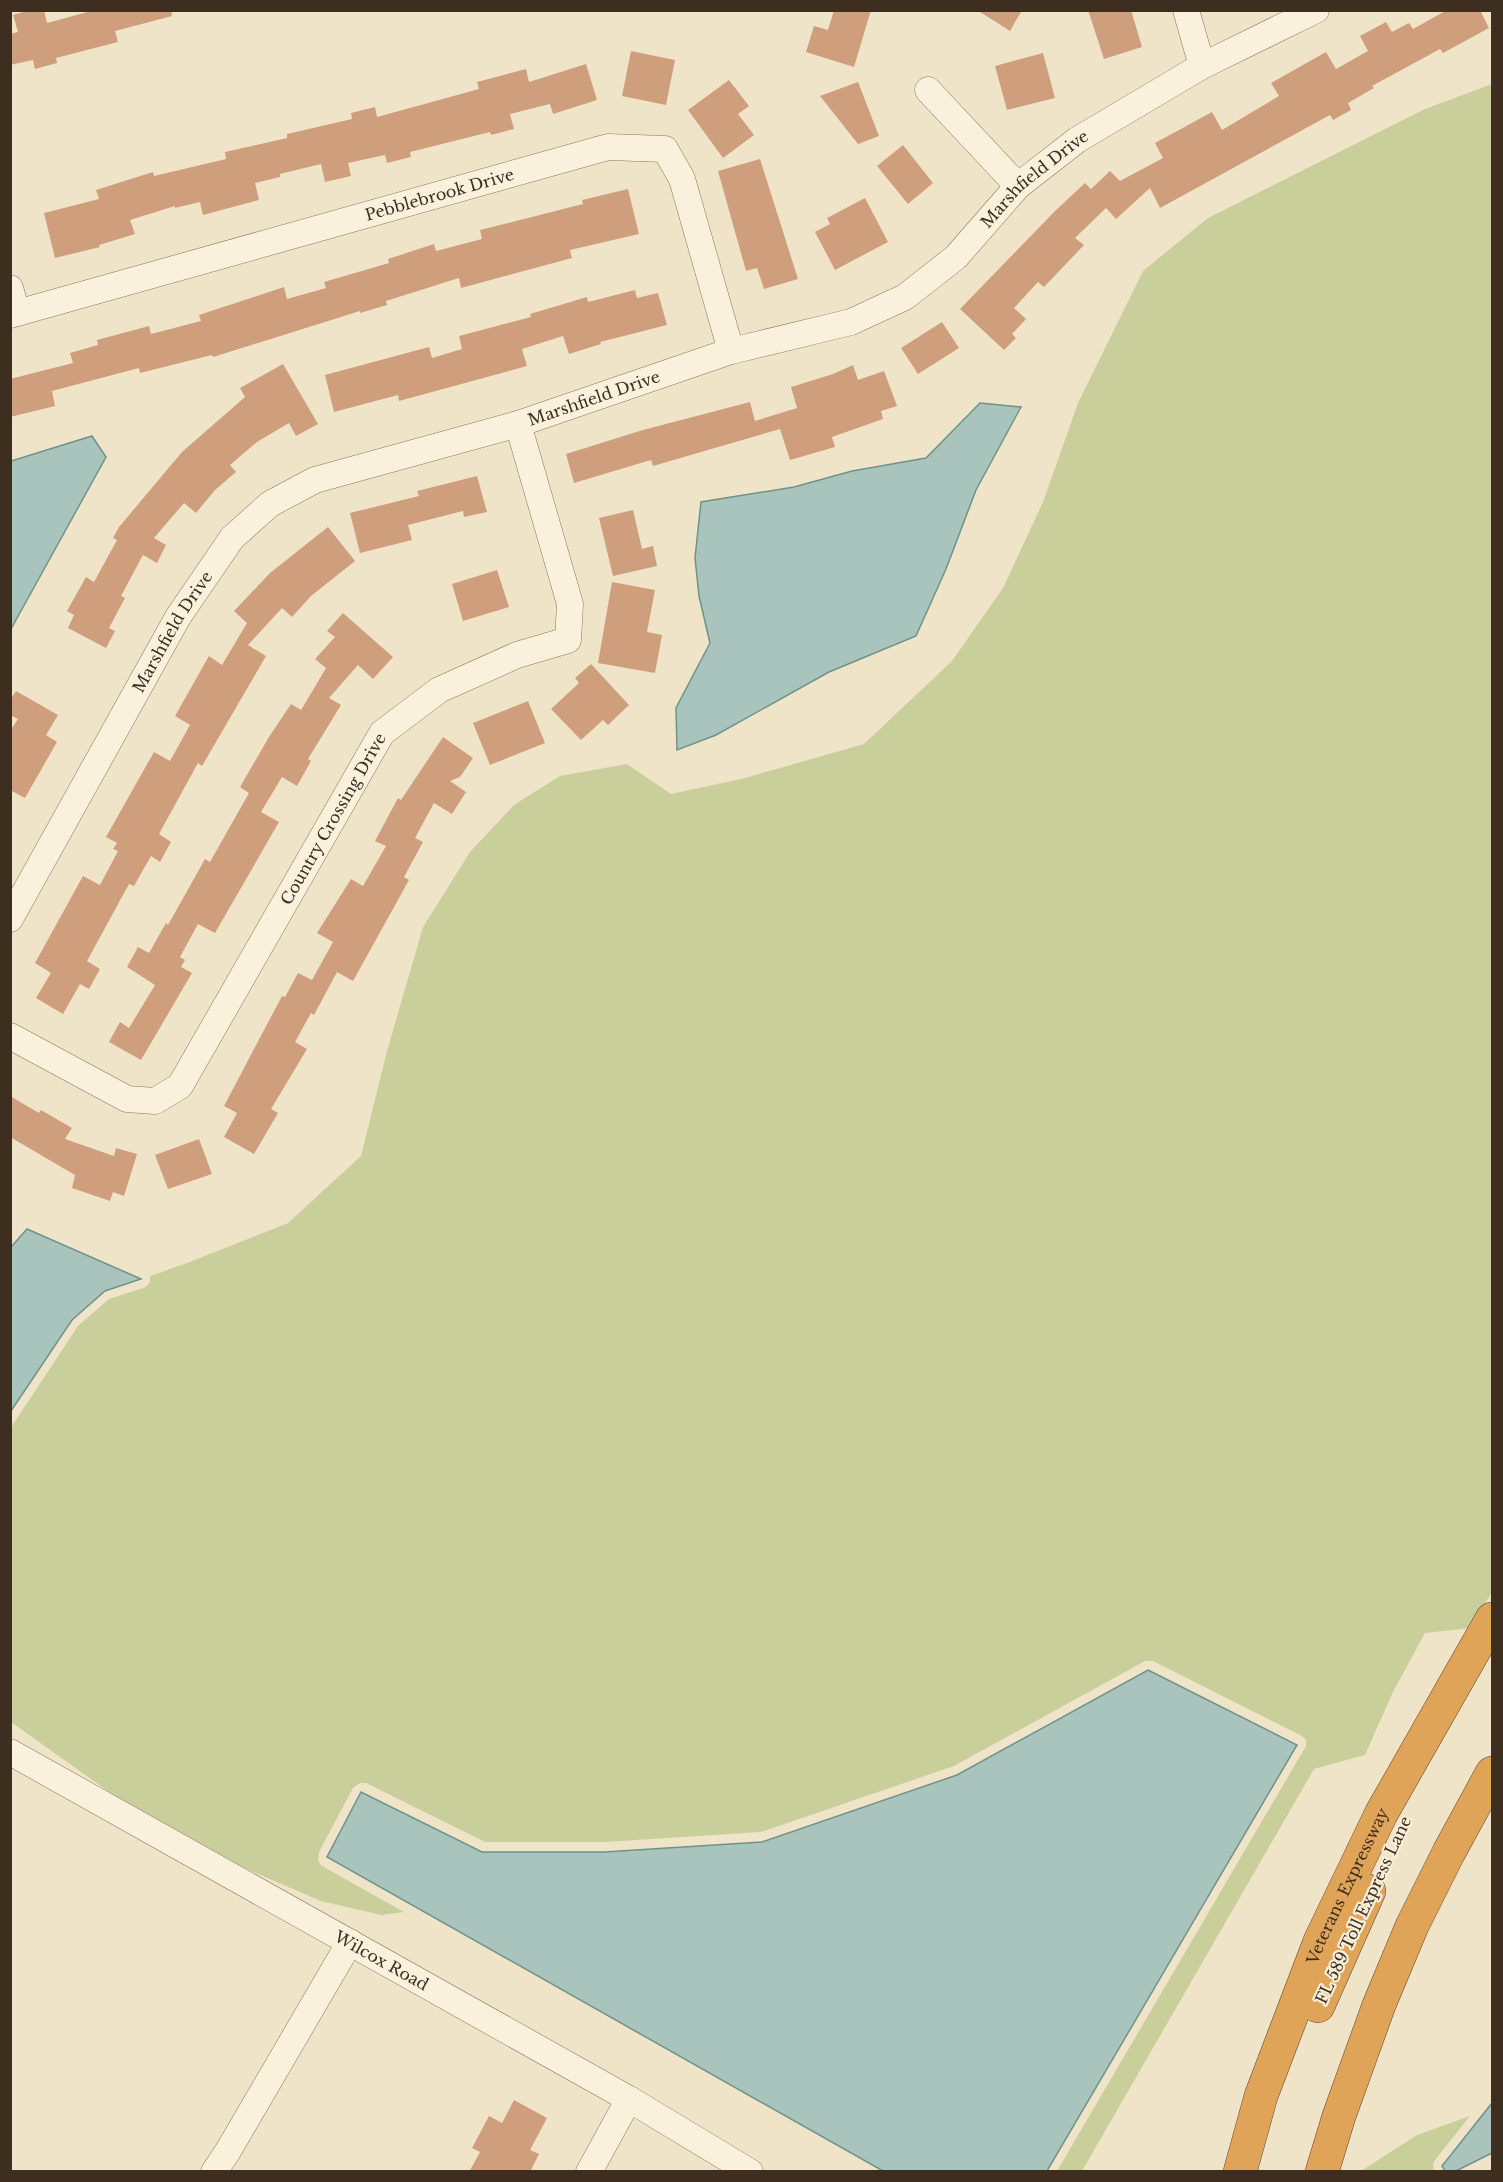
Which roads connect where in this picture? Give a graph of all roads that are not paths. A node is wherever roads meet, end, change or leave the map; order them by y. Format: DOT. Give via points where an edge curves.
graph roads {
  1 [pos="1186,10"];
  2 [pos="1316,10"];
  3 [pos="1202,66"];
  4 [pos="928,90"];
  5 [pos="1018,186"];
  6 [pos="10,288"];
  7 [pos="14,314"];
  8 [pos="731,351"];
  9 [pos="518,424"];
  10 [pos="10,919"];
  11 [pos="10,1036"];
  12 [pos="1492,1619"];
  13 [pos="1492,1662"];
  14 [pos="10,1752"];
  15 [pos="1492,1773"];
  16 [pos="350,1942"];
  17 [pos="629,2099"];
  18 [pos="214,2172"];
  19 [pos="589,2172"];
  20 [pos="750,2172"];
  21 [pos="1240,2172"];
  22 [pos="1263,2172"];
  23 [pos="1322,2172"];
  1 -- 3 [label="street"];
  2 -- 3 [label="street, Marshfield Drive"];
  3 -- 5 [label="street, Marshfield Drive" via="1077,140"];
  4 -- 5 [label="street"];
  5 -- 8 [label="street, Marshfield Drive" via="956,257 905,297 850,322"];
  6 -- 7 [label="street"];
  7 -- 8 [label="street, Pebblebrook Drive" via="608,147 665,149 682,180"];
  8 -- 9 [label="street, Marshfield Drive"];
  9 -- 10 [label="street, Marshfield Drive" via="315,480 270,504 232,538 178,617"];
  9 -- 11 [label="street, Country Crossing Drive" via="570,604 568,640 517,655 439,690 382,733 180,1086 155,1101 126,1099"];
  12 -- 21 [label="highway, Veterans Expressway" via="1381,1814 1320,1941 1261,2096"];
  13 -- 22 [label="highway, FL 589 Toll Express Lane" via="1404,1819 1342,1948 1283,2102"];
  14 -- 16 [label="street, Wilcox Road"];
  15 -- 23 [label="highway" via="1412,1926 1379,2006"];
  16 -- 17 [label="street, Wilcox Road"];
  16 -- 18 [label="street"];
  17 -- 19 [label="street"];
  17 -- 20 [label="street, Wilcox Road"];
}
